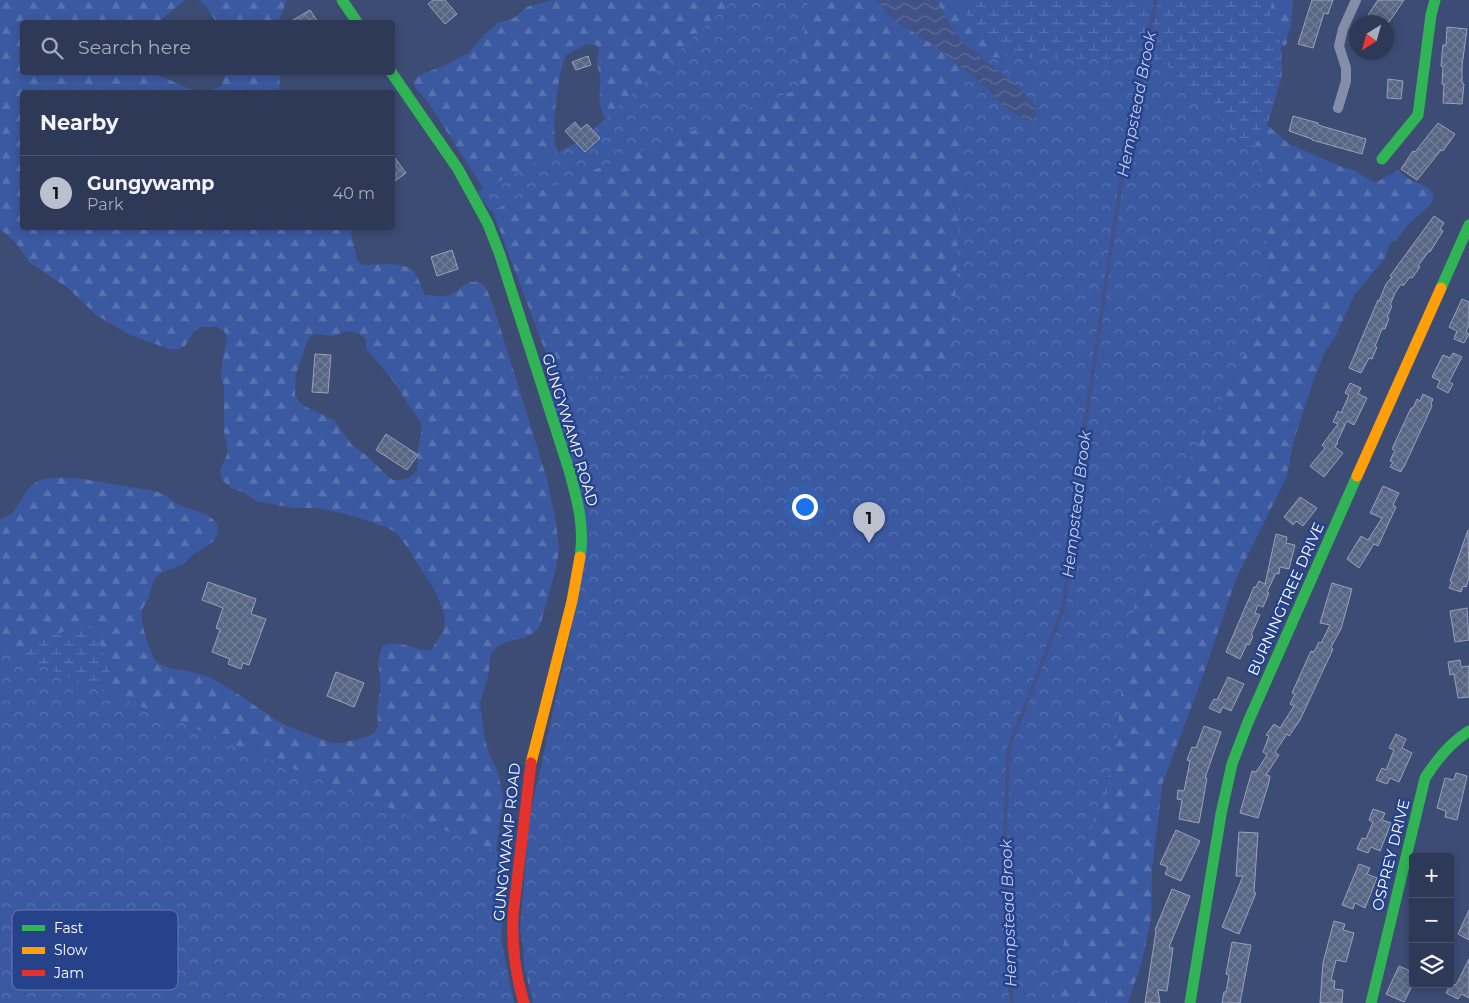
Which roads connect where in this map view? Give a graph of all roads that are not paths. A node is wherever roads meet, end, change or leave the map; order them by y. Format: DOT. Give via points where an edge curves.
graph roads {
  1 [pos="342,0"];
  2 [pos="1356,0"];
  3 [pos="1436,0"];
  4 [pos="356,20"];
  5 [pos="393,75"];
  6 [pos="1338,108"];
  7 [pos="1382,159"];
  8 [pos="1469,225"];
  9 [pos="1469,731"];
  10 [pos="524,1003"];
  11 [pos="1190,1003"];
  12 [pos="1371,1003"];
  1 -- 4 [label="street"];
  2 -- 6 [label="street" via="1339,46 1346,68 1346,81"];
  3 -- 7 [label="street" via="1431,15 1418,115"];
  5 -- 10 [label="street, GUNGYWAMP ROAD" via="458,169 488,224 568,470 582,526 578,574 532,758 520,844 512,939 516,976"];
  8 -- 11 [label="street, BURNINGTREE DRIVE" via="1232,764"];
  9 -- 12 [label="street, OSPREY DRIVE" via="1449,745 1425,778"];
}
